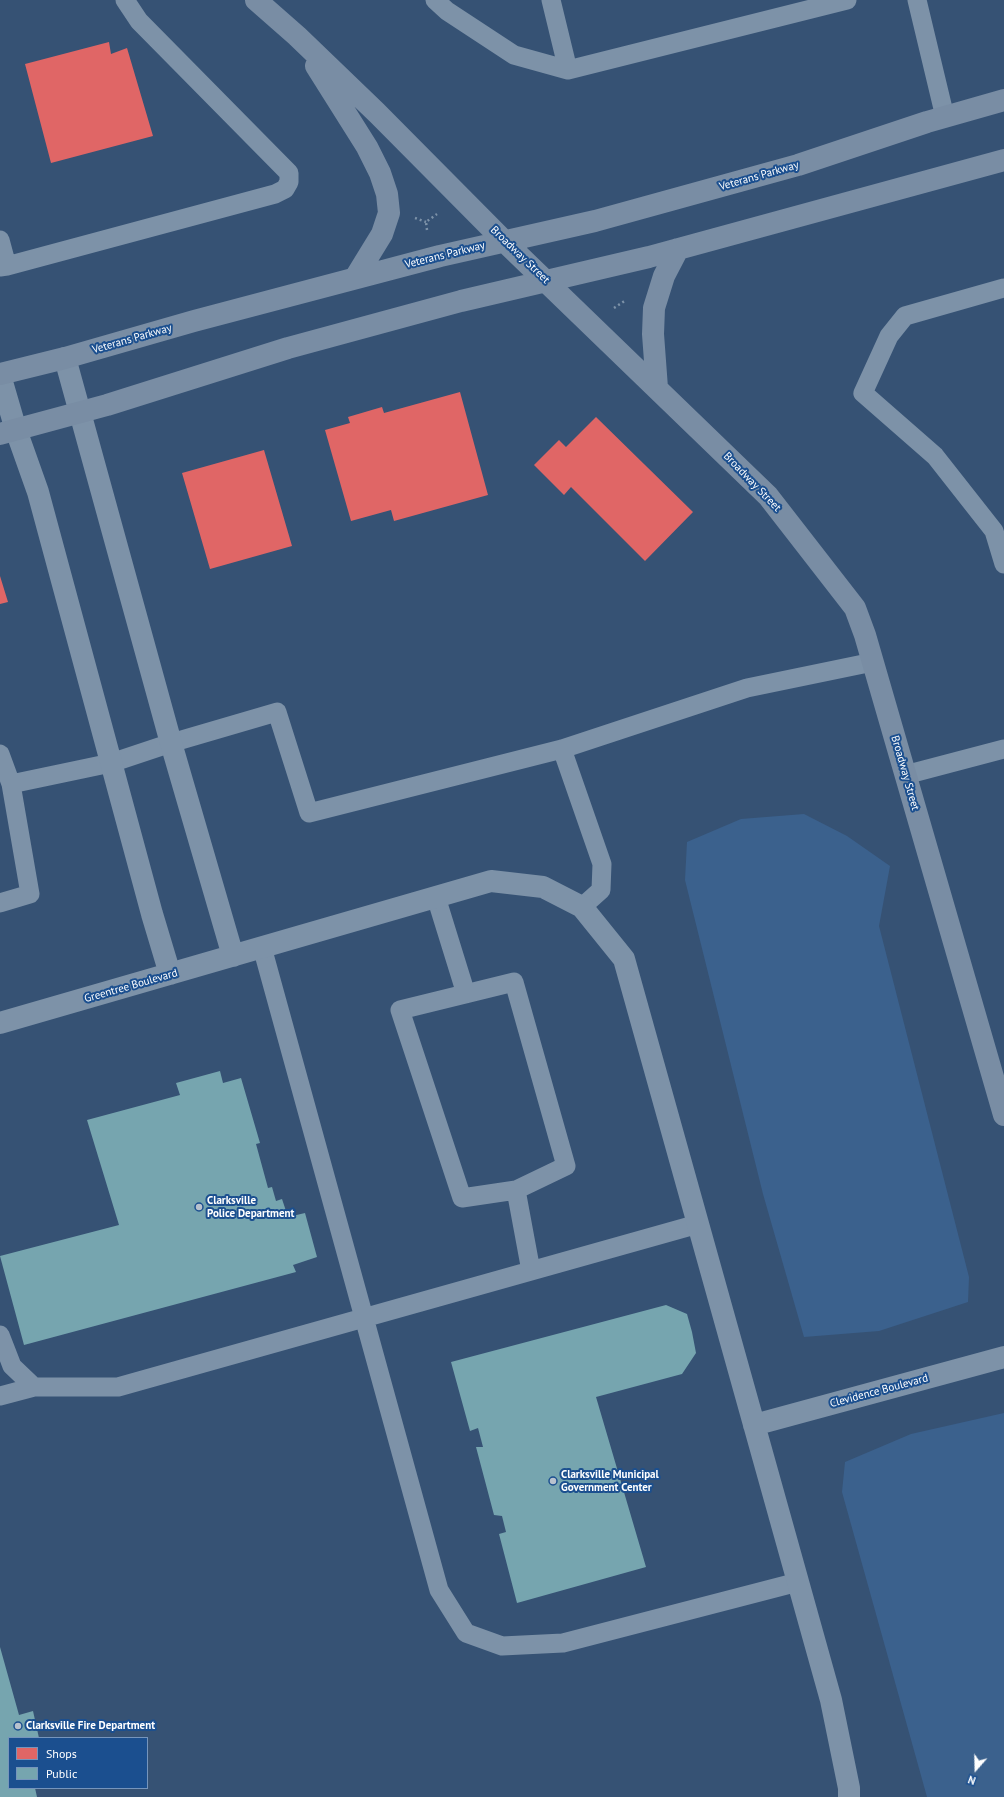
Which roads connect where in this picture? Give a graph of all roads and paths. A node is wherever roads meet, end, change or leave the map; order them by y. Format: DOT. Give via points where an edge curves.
graph roads {
  1 [pos="125,0"];
  2 [pos="256,0"];
  3 [pos="435,0"];
  4 [pos="551,0"];
  5 [pos="847,0"];
  6 [pos="917,0"];
  7 [pos="297,36"];
  8 [pos="568,70"];
  9 [pos="1004,100"];
  10 [pos="945,117"];
  11 [pos="1004,160"];
  12 [pos="440,212"];
  13 [pos="428,234"];
  14 [pos="0,240"];
  15 [pos="504,241"];
  16 [pos="678,249"];
  17 [pos="4,266"];
  18 [pos="355,278"];
  19 [pos="547,281"];
  20 [pos="1004,288"];
  21 [pos="65,358"];
  22 [pos="0,374"];
  23 [pos="657,388"];
  24 [pos="79,413"];
  25 [pos="8,432"];
  26 [pos="1004,564"];
  27 [pos="873,662"];
  28 [pos="170,743"];
  29 [pos="562,749"];
  30 [pos="1004,749"];
  31 [pos="0,754"];
  32 [pos="112,763"];
  33 [pos="905,775"];
  34 [pos="11,784"];
  35 [pos="436,897"];
  36 [pos="0,903"];
  37 [pos="582,907"];
  38 [pos="262,947"];
  39 [pos="233,956"];
  40 [pos="170,974"];
  41 [pos="466,994"];
  42 [pos="0,1023"];
  43 [pos="1004,1115"];
  44 [pos="516,1190"];
  45 [pos="698,1224"];
  46 [pos="531,1271"];
  47 [pos="364,1318"];
  48 [pos="0,1335"];
  49 [pos="1004,1357"];
  50 [pos="34,1387"];
  51 [pos="0,1396"];
  52 [pos="754,1425"];
  53 [pos="798,1582"];
  54 [pos="849,1797"];
  1 -- 17 [label="lane" via="139,21 289,173 289,182 285,189 275,194"];
  2 -- 7 [label="main road, Broadway Street"];
  3 -- 8 [label="lane" via="447,11 514,56"];
  4 -- 8 [label="lane"];
  5 -- 8 [label="lane"];
  6 -- 10 [label="lane"];
  7 -- 15 [label="main road, Broadway Street"];
  7 -- 18 [label="main road" via="367,146 387,194 389,213 382,234"];
  9 -- 10 [label="main road, Veterans Parkway"];
  10 -- 15 [label="main road, Veterans Parkway" via="798,165 595,221"];
  11 -- 16 [label="main road"];
  12 -- 13 [label="path" via="426,222"];
  14 -- 17 [label="lane"];
  15 -- 18 [label="main road, Veterans Parkway"];
  15 -- 19 [label="main road, Broadway Street"];
  16 -- 19 [label="main road"];
  16 -- 23 [label="main road" via="664,276 654,308"];
  18 -- 21 [label="main road, Veterans Parkway"];
  19 -- 23 [label="main road, Broadway Street"];
  19 -- 24 [label="main road" via="462,300 288,348"];
  20 -- 26 [label="lane" via="904,316 889,336 863,393 935,456 994,531"];
  21 -- 22 [label="main road, Veterans Parkway"];
  21 -- 24 [label="street"];
  22 -- 25 [label="street"];
  23 -- 27 [label="main road, Broadway Street" via="768,496 855,608"];
  24 -- 25 [label="main road"];
  24 -- 28 [label="street"];
  25 -- 32 [label="street" via="38,492"];
  27 -- 29 [label="lane" via="747,688"];
  27 -- 33 [label="main road, Broadway Street"];
  28 -- 29 [label="lane" via="277,712 309,813"];
  28 -- 32 [label="lane"];
  28 -- 39 [label="street"];
  29 -- 37 [label="lane" via="602,864 601,890"];
  30 -- 33 [label="lane"];
  31 -- 34 [label="lane"];
  32 -- 34 [label="lane"];
  32 -- 40 [label="street"];
  33 -- 43 [label="main road, Broadway Street"];
  34 -- 36 [label="lane" via="30,894"];
  35 -- 37 [label="street, Greentree Boulevard" via="491,881 543,887"];
  35 -- 38 [label="street, Greentree Boulevard"];
  35 -- 41 [label="lane"];
  37 -- 45 [label="street" via="624,959"];
  38 -- 39 [label="street, Greentree Boulevard"];
  38 -- 47 [label="lane"];
  39 -- 40 [label="street, Greentree Boulevard"];
  40 -- 42 [label="street, Greentree Boulevard"];
  41 -- 44 [label="lane" via="514,982 566,1166"];
  41 -- 44 [label="lane" via="400,1010 462,1198"];
  44 -- 46 [label="lane"];
  45 -- 46 [label="lane"];
  45 -- 52 [label="street"];
  46 -- 47 [label="lane"];
  47 -- 50 [label="lane" via="118,1387"];
  47 -- 53 [label="lane" via="439,1590 466,1633 502,1646 563,1643"];
  48 -- 50 [label="lane" via="12,1366"];
  49 -- 52 [label="street, Clevidence Boulevard"];
  50 -- 51 [label="lane"];
  52 -- 53 [label="street"];
  53 -- 54 [label="street" via="831,1700"];
}
